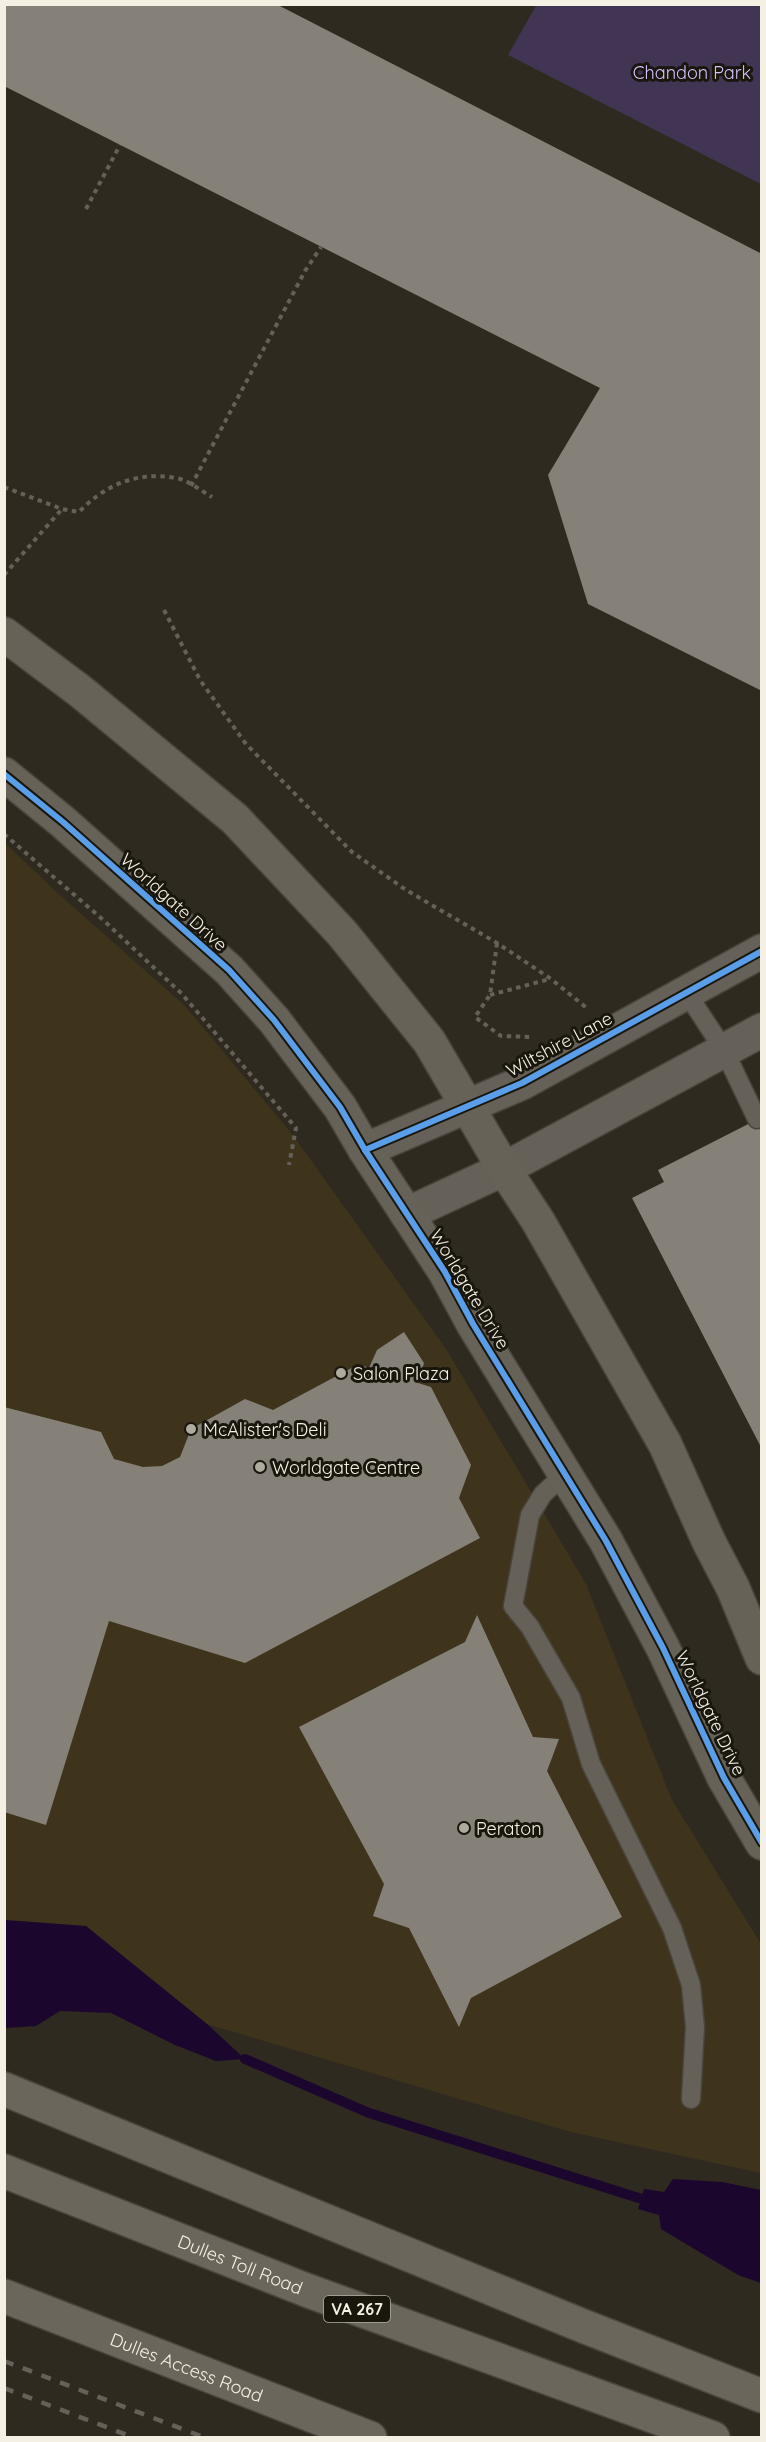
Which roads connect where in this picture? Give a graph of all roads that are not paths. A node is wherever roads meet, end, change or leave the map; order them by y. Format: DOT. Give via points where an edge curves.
graph roads {
  1 [pos="4,634"];
  2 [pos="4,774"];
  3 [pos="762,951"];
  4 [pos="686,992"];
  5 [pos="762,1030"];
  6 [pos="724,1050"];
  7 [pos="467,1106"];
  8 [pos="758,1119"];
  9 [pos="364,1150"];
  10 [pos="504,1169"];
  11 [pos="407,1214"];
  12 [pos="565,1474"];
  13 [pos="762,1658"];
  14 [pos="762,1843"];
  15 [pos="4,2089"];
  16 [pos="691,2099"];
  17 [pos="4,2171"];
  18 [pos="4,2296"];
  19 [pos="762,2396"];
  20 [pos="370,2438"];
  21 [pos="713,2438"];
  1 -- 7 [label="street" via="80,691 235,819 342,933 429,1041"];
  2 -- 9 [label="street, Worldgate Drive" via="229,970 309,1065 340,1107"];
  3 -- 4 [label="street, Wiltshire Lane"];
  4 -- 6 [label="lane"];
  4 -- 7 [label="street, Wiltshire Lane" via="522,1083"];
  5 -- 6 [label="street"];
  6 -- 8 [label="lane"];
  6 -- 10 [label="street"];
  7 -- 9 [label="street, Wiltshire Lane"];
  7 -- 10 [label="street"];
  9 -- 11 [label="street, Worldgate Drive"];
  10 -- 11 [label="street"];
  10 -- 13 [label="street" via="538,1221 665,1444"];
  11 -- 12 [label="street, Worldgate Drive"];
  12 -- 14 [label="street, Worldgate Drive" via="606,1541 663,1648 724,1778"];
  12 -- 16 [label="lane" via="543,1494 530,1515 513,1606 572,1698 591,1764 672,1928 691,1985 695,2027"];
  15 -- 19 [label="highway"];
  17 -- 21 [label="highway, Dulles Toll Road / VA 267" via="306,2290"];
  18 -- 20 [label="highway, Dulles Access Road"];
}
